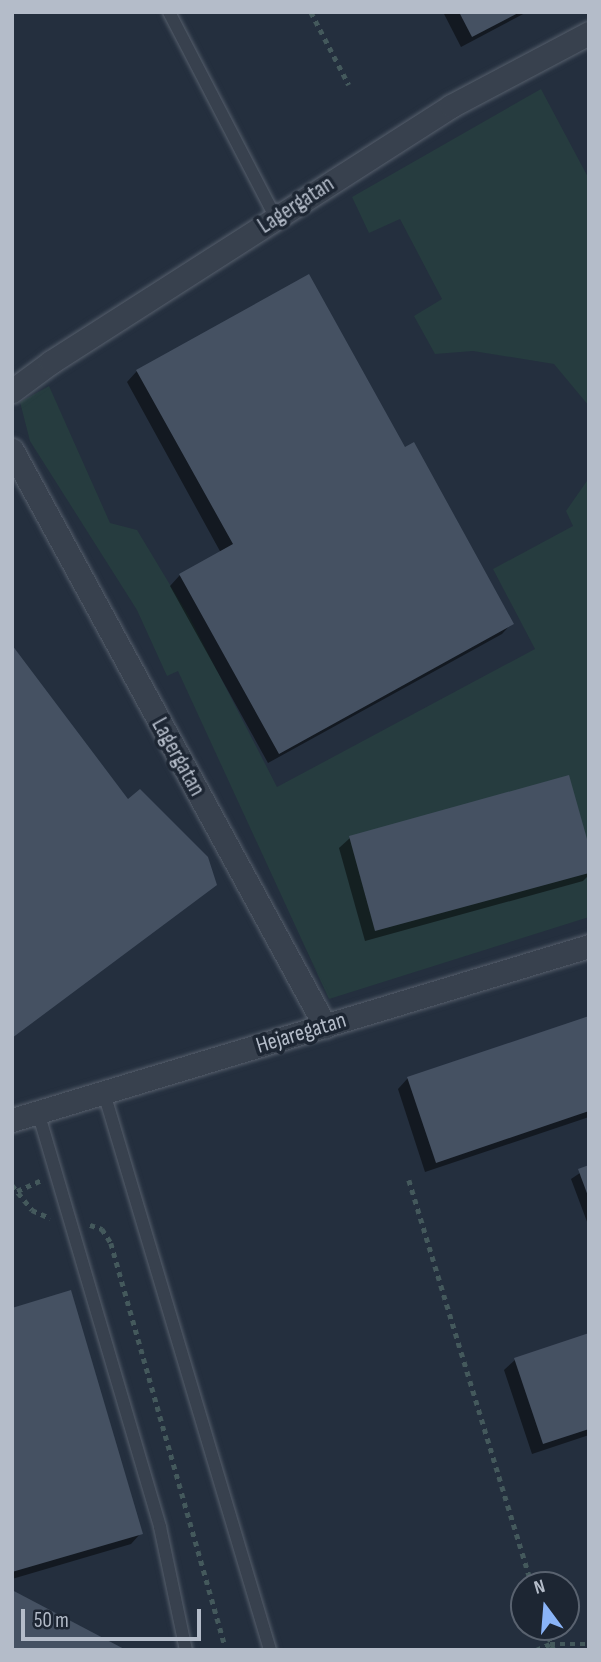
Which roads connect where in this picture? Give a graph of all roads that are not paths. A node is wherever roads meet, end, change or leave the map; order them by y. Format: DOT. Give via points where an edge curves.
graph roads {
  1 [pos="169,12"];
  2 [pos="589,33"];
  3 [pos="276,218"];
  4 [pos="12,391"];
  5 [pos="12,450"];
  6 [pos="589,946"];
  7 [pos="326,1026"];
  8 [pos="104,1093"];
  9 [pos="38,1112"];
  10 [pos="12,1120"];
  11 [pos="186,1650"];
  12 [pos="270,1650"];
  1 -- 3 [label="lane"];
  2 -- 3 [label="street, Lagergatan" via="451,106"];
  3 -- 4 [label="street, Lagergatan"];
  5 -- 7 [label="street, Lagergatan"];
  6 -- 7 [label="street, Hejaregatan"];
  7 -- 8 [label="street, Hejaregatan"];
  8 -- 9 [label="street, Hejaregatan"];
  8 -- 12 [label="lane"];
  9 -- 10 [label="street, Hejaregatan"];
  9 -- 11 [label="lane" via="160,1528"];
}
